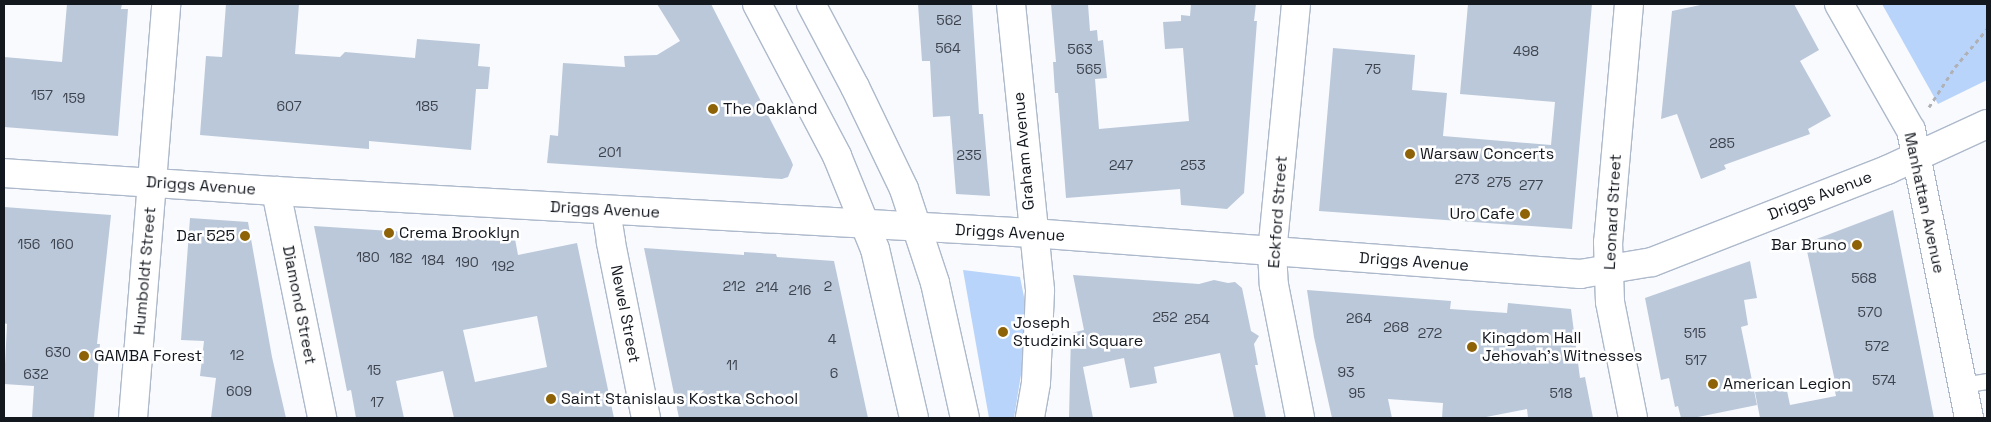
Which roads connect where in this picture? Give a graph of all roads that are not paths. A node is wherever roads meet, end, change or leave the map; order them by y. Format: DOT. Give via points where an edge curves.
graph roads {
  1 [pos="166,4"];
  2 [pos="757,4"];
  3 [pos="811,4"];
  4 [pos="1011,4"];
  5 [pos="1296,4"];
  6 [pos="1629,4"];
  7 [pos="1839,4"];
  8 [pos="1987,124"];
  9 [pos="1917,157"];
  10 [pos="4,173"];
  11 [pos="152,183"];
  12 [pos="276,191"];
  13 [pos="606,210"];
  14 [pos="865,224"];
  15 [pos="917,227"];
  16 [pos="1032,233"];
  17 [pos="1272,251"];
  18 [pos="1609,270"];
  19 [pos="1974,383"];
  20 [pos="133,418"];
  21 [pos="322,418"];
  22 [pos="646,418"];
  23 [pos="914,418"];
  24 [pos="965,418"];
  25 [pos="1030,418"];
  26 [pos="1300,418"];
  27 [pos="1634,418"];
  28 [pos="1969,418"];
  1 -- 11 [label="street, Humboldt Street"];
  2 -- 14 [label="street" via="838,156"];
  3 -- 15 [label="street" via="904,189"];
  4 -- 16 [label="street, Graham Avenue"];
  5 -- 17 [label="street, Eckford Street"];
  6 -- 18 [label="street, Leonard Street" via="1608,242"];
  7 -- 9 [label="street, Manhattan Avenue" via="1911,130"];
  8 -- 9 [label="street, Driggs Avenue"];
  9 -- 18 [label="street, Driggs Avenue" via="1652,262"];
  9 -- 19 [label="street, Manhattan Avenue"];
  10 -- 11 [label="street, Driggs Avenue"];
  11 -- 12 [label="street, Driggs Avenue"];
  11 -- 20 [label="street, Humboldt Street"];
  12 -- 13 [label="street, Driggs Avenue"];
  12 -- 21 [label="street, Diamond Street"];
  13 -- 14 [label="street, Driggs Avenue"];
  13 -- 22 [label="street, Newel Street"];
  14 -- 15 [label="street, Driggs Avenue"];
  14 -- 23 [label="street" via="875,249"];
  15 -- 16 [label="street, Driggs Avenue"];
  15 -- 24 [label="street" via="935,283"];
  16 -- 17 [label="street, Driggs Avenue"];
  16 -- 25 [label="street, Graham Avenue" via="1040,291 1036,383"];
  17 -- 18 [label="street, Driggs Avenue" via="1580,274"];
  17 -- 26 [label="street, Eckford Street" via="1274,285"];
  18 -- 27 [label="street, Leonard Street" via="1610,302"];
  19 -- 28 [label="street, Manhattan Avenue"];
}
